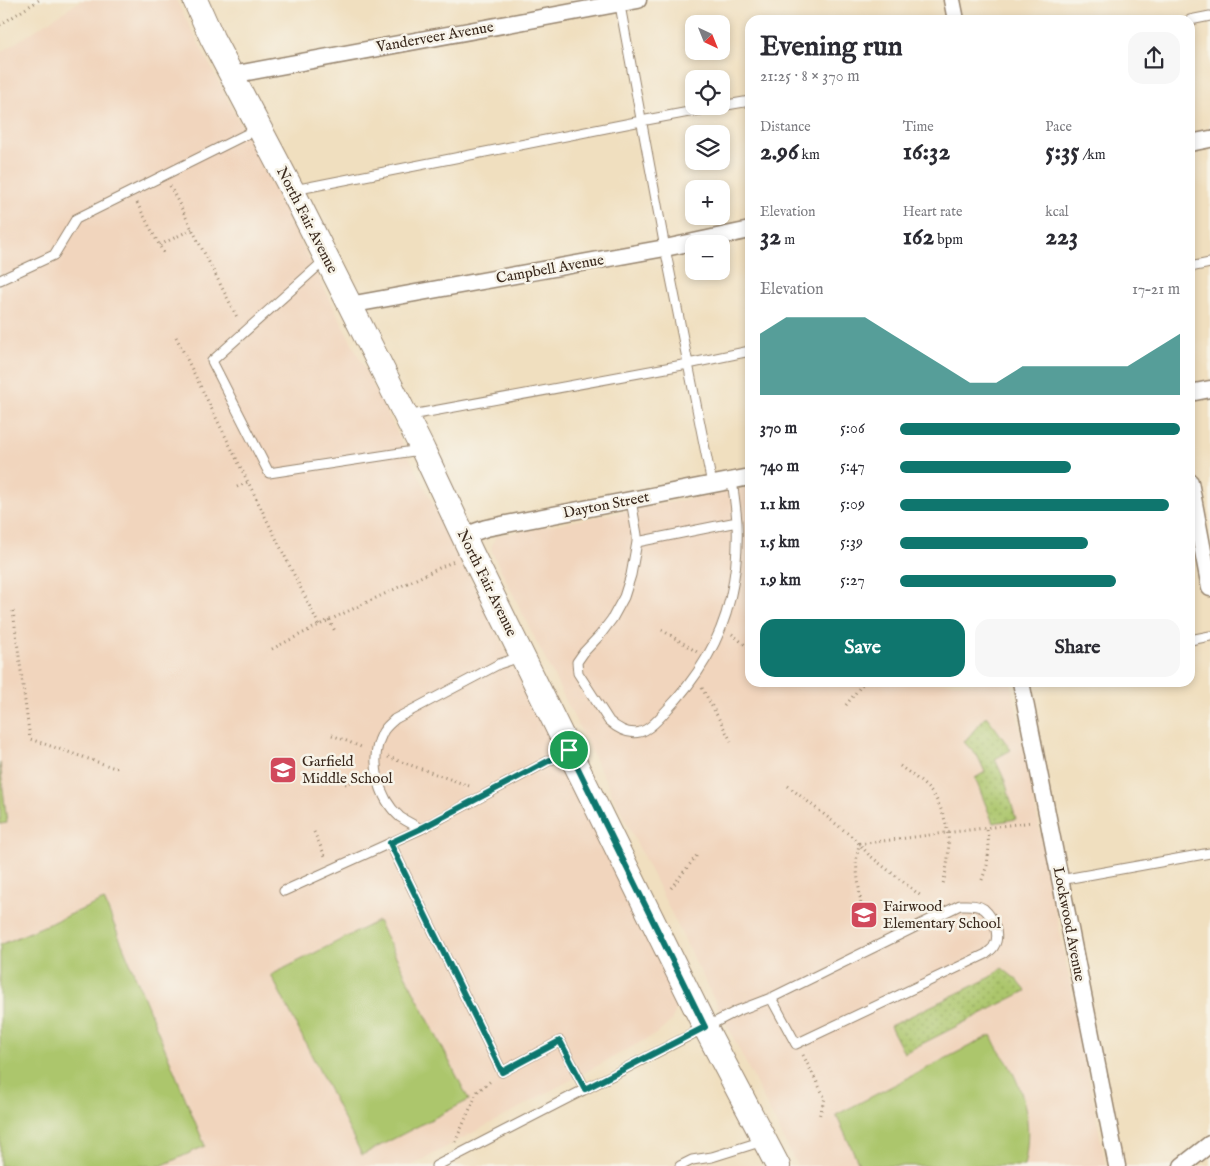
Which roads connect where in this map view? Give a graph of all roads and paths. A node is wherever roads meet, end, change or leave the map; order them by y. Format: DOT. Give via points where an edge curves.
graph roads {
  1 [pos="39,0"];
  2 [pos="194,0"];
  3 [pos="638,0"];
  4 [pos="952,0"];
  5 [pos="619,2"];
  6 [pos="955,15"];
  7 [pos="1210,16"];
  8 [pos="1195,19"];
  9 [pos="0,25"];
  10 [pos="231,75"];
  11 [pos="745,102"];
  12 [pos="730,104"];
  13 [pos="685,113"];
  14 [pos="641,121"];
  15 [pos="259,128"];
  16 [pos="1210,139"];
  17 [pos="1195,142"];
  18 [pos="165,175"];
  19 [pos="135,190"];
  20 [pos="292,190"];
  21 [pos="192,229"];
  22 [pos="745,231"];
  23 [pos="160,245"];
  24 [pos="665,248"];
  25 [pos="164,254"];
  26 [pos="326,259"];
  27 [pos="1210,264"];
  28 [pos="1195,266"];
  29 [pos="0,280"];
  30 [pos="349,305"];
  31 [pos="237,316"];
  32 [pos="176,337"];
  33 [pos="745,352"];
  34 [pos="688,364"];
  35 [pos="1210,389"];
  36 [pos="1195,392"];
  37 [pos="406,417"];
  38 [pos="423,450"];
  39 [pos="745,478"];
  40 [pos="732,481"];
  41 [pos="248,482"];
  42 [pos="712,484"];
  43 [pos="237,487"];
  44 [pos="631,500"];
  45 [pos="1195,508"];
  46 [pos="737,522"];
  47 [pos="637,542"];
  48 [pos="462,547"];
  49 [pos="1210,588"];
  50 [pos="13,611"];
  51 [pos="329,620"];
  52 [pos="319,625"];
  53 [pos="662,630"];
  54 [pos="336,633"];
  55 [pos="732,634"];
  56 [pos="1210,636"];
  57 [pos="1195,639"];
  58 [pos="745,645"];
  59 [pos="272,649"];
  60 [pos="697,652"];
  61 [pos="523,656"];
  62 [pos="860,687"];
  63 [pos="1022,687"];
  64 [pos="702,688"];
  65 [pos="846,705"];
  66 [pos="332,735"];
  67 [pos="731,741"];
  68 [pos="361,747"];
  69 [pos="569,750"];
  70 [pos="388,757"];
  71 [pos="900,766"];
  72 [pos="119,767"];
  73 [pos="359,779"];
  74 [pos="345,784"];
  75 [pos="788,786"];
  76 [pos="489,793"];
  77 [pos="1035,822"];
  78 [pos="987,828"];
  79 [pos="420,829"];
  80 [pos="314,832"];
  81 [pos="948,833"];
  82 [pos="390,843"];
  83 [pos="859,844"];
  84 [pos="1210,853"];
  85 [pos="698,854"];
  86 [pos="332,870"];
  87 [pos="982,880"];
  88 [pos="1060,880"];
  89 [pos="943,884"];
  90 [pos="671,888"];
  91 [pos="284,892"];
  92 [pos="921,896"];
  93 [pos="863,923"];
  94 [pos="771,998"];
  95 [pos="705,1027"];
  96 [pos="796,1044"];
  97 [pos="502,1072"];
  98 [pos="585,1089"];
  99 [pos="818,1117"];
  100 [pos="765,1140"];
  101 [pos="1210,1144"];
  102 [pos="450,1163"];
  103 [pos="436,1166"];
  104 [pos="680,1166"];
  105 [pos="778,1166"];
  106 [pos="1117,1166"];
  107 [pos="1182,1166"];
  1 -- 9 [label="path"];
  2 -- 10 [label="street, North Fair Avenue"];
  3 -- 5 [label="street, Vanderveer Avenue"];
  4 -- 6 [label="street"];
  5 -- 10 [label="street, Vanderveer Avenue"];
  5 -- 14 [label="lane"];
  7 -- 8 [label="lane"];
  10 -- 15 [label="street, North Fair Avenue"];
  11 -- 12 [label="lane"];
  13 -- 14 [label="lane"];
  14 -- 20 [label="lane"];
  14 -- 24 [label="lane"];
  15 -- 18 [label="lane"];
  15 -- 20 [label="street, North Fair Avenue"];
  16 -- 17 [label="street"];
  18 -- 19 [label="lane"];
  18 -- 21 [label="path"];
  19 -- 23 [label="path" via="137,201"];
  19 -- 29 [label="lane" via="76,219 54,255"];
  20 -- 26 [label="street, North Fair Avenue"];
  21 -- 23 [label="path"];
  21 -- 31 [label="path"];
  22 -- 24 [label="street, Campbell Avenue"];
  23 -- 25 [label="path"];
  24 -- 30 [label="street, Campbell Avenue"];
  24 -- 34 [label="lane"];
  26 -- 30 [label="street, North Fair Avenue"];
  26 -- 38 [label="lane" via="212,361 216,370 269,474"];
  27 -- 28 [label="lane"];
  30 -- 37 [label="street, North Fair Avenue"];
  32 -- 41 [label="path"];
  33 -- 34 [label="lane"];
  34 -- 37 [label="lane"];
  34 -- 42 [label="lane"];
  35 -- 36 [label="street"];
  37 -- 38 [label="street, North Fair Avenue"];
  38 -- 48 [label="street, North Fair Avenue"];
  39 -- 40 [label="street, Dayton Street"];
  40 -- 42 [label="street, Dayton Street"];
  40 -- 46 [label="lane"];
  41 -- 43 [label="path"];
  41 -- 52 [label="path"];
  42 -- 44 [label="street, Dayton Street"];
  44 -- 47 [label="lane"];
  44 -- 48 [label="street, Dayton Street" via="486,528"];
  45 -- 49 [label="street"];
  46 -- 47 [label="lane"];
  46 -- 47 [label="lane" via="730,599 707,658 680,696 655,723 642,732 633,733 609,721 578,673 577,662 612,619 624,597"];
  48 -- 51 [label="path"];
  48 -- 61 [label="street, North Fair Avenue"];
  50 -- 72 [label="path" via="30,739"];
  51 -- 52 [label="path"];
  51 -- 54 [label="path"];
  52 -- 59 [label="path"];
  53 -- 60 [label="path"];
  55 -- 58 [label="path"];
  56 -- 57 [label="lane"];
  61 -- 69 [label="street, North Fair Avenue"];
  61 -- 79 [label="lane" via="499,664 395,719 382,732 376,753 377,773 385,798 400,816"];
  62 -- 65 [label="path"];
  63 -- 88 [label="street, Lockwood Avenue"];
  64 -- 67 [label="path"];
  66 -- 68 [label="path"];
  69 -- 76 [label="lane"];
  69 -- 95 [label="street, North Fair Avenue"];
  70 -- 76 [label="path"];
  71 -- 81 [label="path" via="935,798"];
  73 -- 74 [label="path"];
  75 -- 83 [label="path"];
  76 -- 79 [label="lane"];
  77 -- 78 [label="path"];
  78 -- 81 [label="path"];
  78 -- 87 [label="path" via="989,847"];
  79 -- 82 [label="lane"];
  80 -- 86 [label="path"];
  81 -- 83 [label="path"];
  81 -- 89 [label="path" via="948,866"];
  82 -- 86 [label="lane"];
  82 -- 97 [label="lane"];
  83 -- 92 [label="path"];
  83 -- 93 [label="path" via="856,862"];
  84 -- 88 [label="lane"];
  85 -- 90 [label="path"];
  86 -- 91 [label="lane"];
  88 -- 106 [label="street, Lockwood Avenue"];
  94 -- 95 [label="lane"];
  94 -- 96 [label="lane"];
  94 -- 96 [label="lane" via="960,905 984,909 993,921 998,934 994,946 986,954"];
  95 -- 98 [label="lane"];
  95 -- 100 [label="street, North Fair Avenue"];
  96 -- 99 [label="path" via="824,1098"];
  97 -- 98 [label="lane" via="560,1041"];
  97 -- 102 [label="path" via="478,1091 454,1142"];
  98 -- 102 [label="lane"];
  100 -- 104 [label="lane"];
  100 -- 105 [label="street, North Fair Avenue"];
  101 -- 107 [label="street"];
  102 -- 103 [label="lane"];
}
